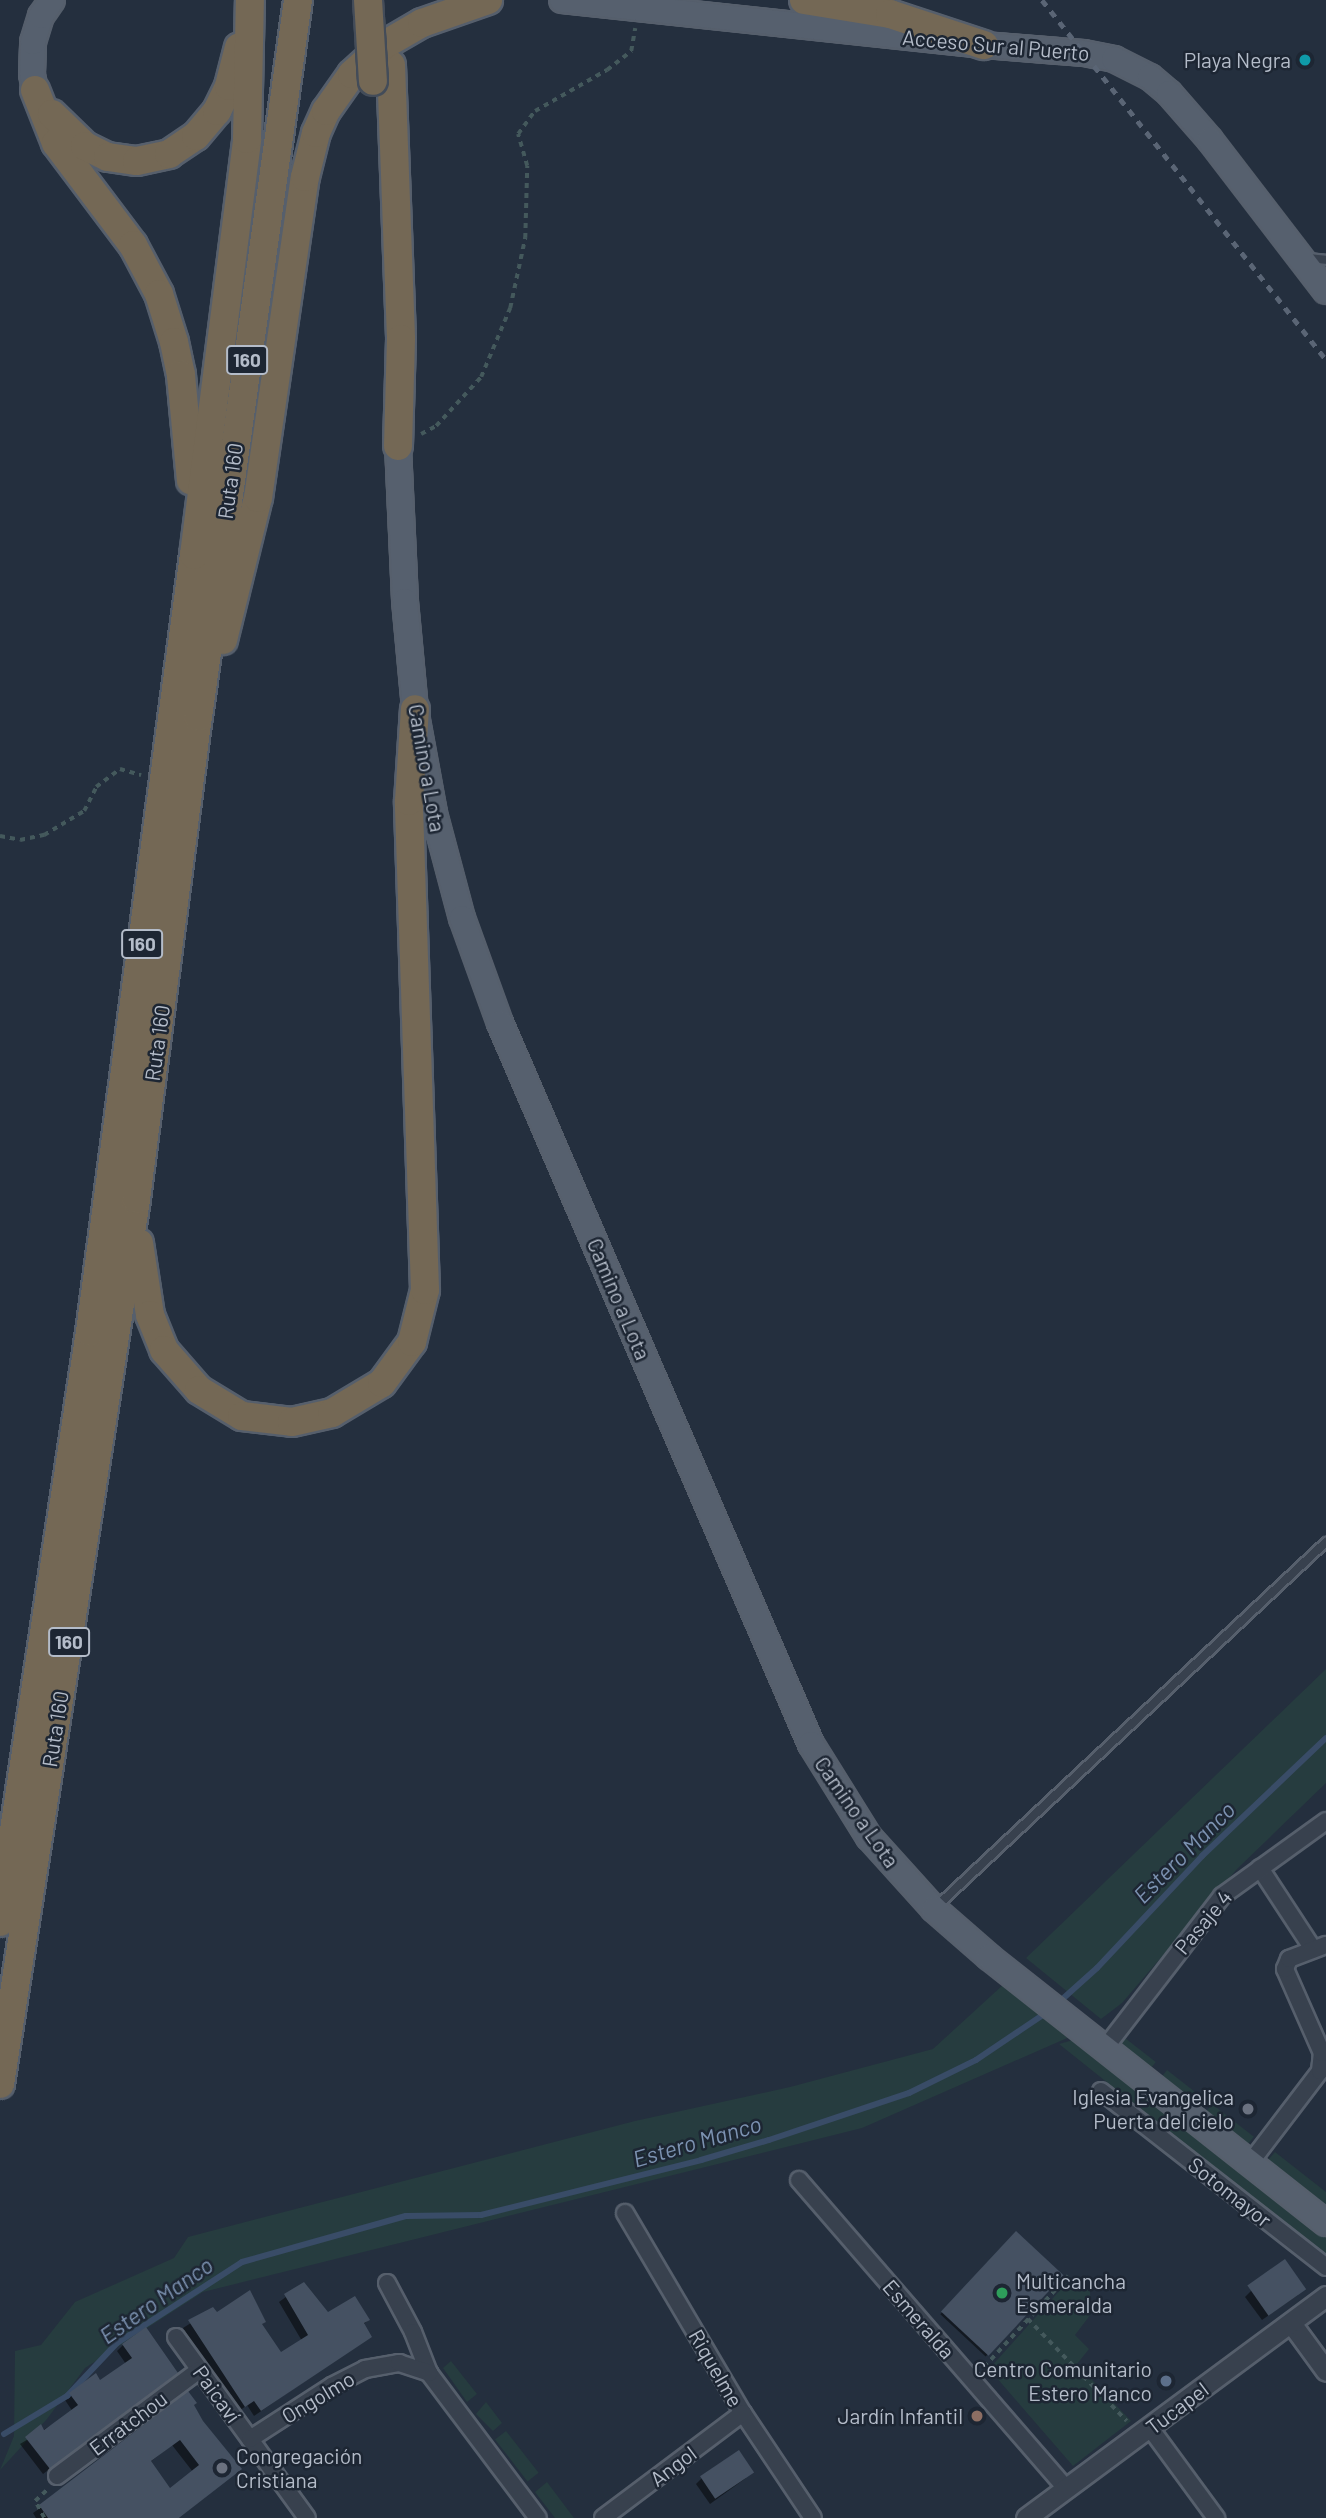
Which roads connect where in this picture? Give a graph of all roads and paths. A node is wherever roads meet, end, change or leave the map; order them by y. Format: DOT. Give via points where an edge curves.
graph roads {
  1 [pos="52,0"];
  2 [pos="250,0"];
  3 [pos="369,0"];
  4 [pos="387,0"];
  5 [pos="488,0"];
  6 [pos="562,0"];
  7 [pos="804,0"];
  8 [pos="298,2"];
  9 [pos="639,9"];
  10 [pos="984,45"];
  11 [pos="382,73"];
  12 [pos="35,90"];
  13 [pos="1300,258"];
  14 [pos="1326,260"];
  15 [pos="1326,291"];
  16 [pos="398,446"];
  17 [pos="194,555"];
  18 [pos="415,709"];
  19 [pos="198,717"];
  20 [pos="163,782"];
  21 [pos="0,836"];
  22 [pos="136,1199"];
  23 [pos="1326,1542"];
  24 [pos="1326,1821"];
  25 [pos="1260,1868"];
  26 [pos="934,1909"];
  27 [pos="0,1922"];
  28 [pos="1319,1947"];
  29 [pos="1097,2041"];
  30 [pos="0,2084"];
  31 [pos="1101,2091"];
  32 [pos="1250,2163"];
  33 [pos="799,2180"];
  34 [pos="625,2213"];
  35 [pos="1326,2223"];
  36 [pos="1326,2267"];
  37 [pos="1068,2276"];
  38 [pos="387,2283"];
  39 [pos="1326,2296"];
  40 [pos="1028,2319"];
  41 [pos="1291,2323"];
  42 [pos="176,2337"];
  43 [pos="199,2371"];
  44 [pos="1326,2371"];
  45 [pos="429,2373"];
  46 [pos="972,2380"];
  47 [pos="743,2413"];
  48 [pos="1145,2432"];
  49 [pos="250,2439"];
  50 [pos="57,2476"];
  51 [pos="1066,2488"];
  52 [pos="44,2518"];
  53 [pos="307,2518"];
  54 [pos="538,2518"];
  55 [pos="603,2518"];
  56 [pos="813,2518"];
  57 [pos="1026,2518"];
  58 [pos="1216,2518"];
  1 -- 12 [label="main road" via="33,42"];
  2 -- 12 [label="highway" via="224,99 196,136 169,153 128,161 96,153 60,124"];
  2 -- 17 [label="highway, Ruta 160 / 160" via="246,150"];
  3 -- 11 [label="highway, bridge"];
  4 -- 11 [label="highway"];
  5 -- 19 [label="highway" via="422,23 384,45 352,74 316,132 305,177 258,498 232,610"];
  6 -- 9 [label="main road, Acceso Sur al Puerto"];
  7 -- 10 [label="highway" via="890,14"];
  8 -- 19 [label="highway, Ruta 160 / 160"];
  9 -- 10 [label="main road, Acceso Sur al Puerto"];
  9 -- 16 [label="path" via="631,51 535,111 518,134 527,166 526,238 510,309 481,377 436,426"];
  10 -- 13 [label="main road, Acceso Sur al Puerto" via="1099,54 1150,76 1210,140"];
  11 -- 16 [label="highway" via="386,347"];
  12 -- 17 [label="highway" via="56,143 134,245 167,317 186,410"];
  13 -- 14 [label="lane"];
  13 -- 15 [label="main road, Acceso Sur al Puerto"];
  16 -- 18 [label="main road, Camino a Lota"];
  17 -- 20 [label="highway, Ruta 160 / 160"];
  18 -- 22 [label="highway" via="409,801 425,1290 418,1325 404,1356 368,1393 312,1419 258,1420 220,1405 186,1378 156,1333 144,1283"];
  18 -- 26 [label="main road, Camino a Lota" via="443,852 480,971 781,1678 811,1744 850,1808"];
  19 -- 22 [label="highway, Ruta 160 / 160"];
  20 -- 21 [label="path" via="120,769 96,787 84,811 67,824 20,840"];
  20 -- 27 [label="highway, Ruta 160 / 160" via="90,1332"];
  22 -- 30 [label="highway, Ruta 160 / 160"];
  23 -- 26 [label="lane"];
  24 -- 25 [label="street, Pasaje 4"];
  25 -- 28 [label="street"];
  25 -- 29 [label="street, Pasaje 4" via="1222,1896"];
  26 -- 29 [label="main road, Camino a Lota"];
  28 -- 32 [label="street" via="1289,1959 1285,1969 1322,2053 1320,2071"];
  29 -- 32 [label="main road, Sotomayor"];
  31 -- 36 [label="street, Sotomayor"];
  32 -- 35 [label="main road, Sotomayor"];
  33 -- 46 [label="street, Esmeralda"];
  34 -- 47 [label="street, Riquelme"];
  37 -- 40 [label="path"];
  38 -- 45 [label="street"];
  39 -- 41 [label="street, Tucapel"];
  40 -- 46 [label="path"];
  40 -- 48 [label="path"];
  41 -- 44 [label="street"];
  41 -- 48 [label="street, Tucapel"];
  42 -- 43 [label="street, Paicaví"];
  43 -- 49 [label="street, Paicaví"];
  43 -- 50 [label="street, Erratchou"];
  45 -- 49 [label="street, Ongolmo" via="399,2363 365,2369"];
  45 -- 54 [label="street"];
  46 -- 51 [label="street, Esmeralda"];
  47 -- 55 [label="street, Angol"];
  47 -- 56 [label="street, Riquelme"];
  48 -- 51 [label="street, Tucapel"];
  48 -- 58 [label="street"];
  49 -- 53 [label="street, Paicaví"];
  50 -- 52 [label="path" via="35,2501"];
  51 -- 57 [label="street, Tucapel"];
}
